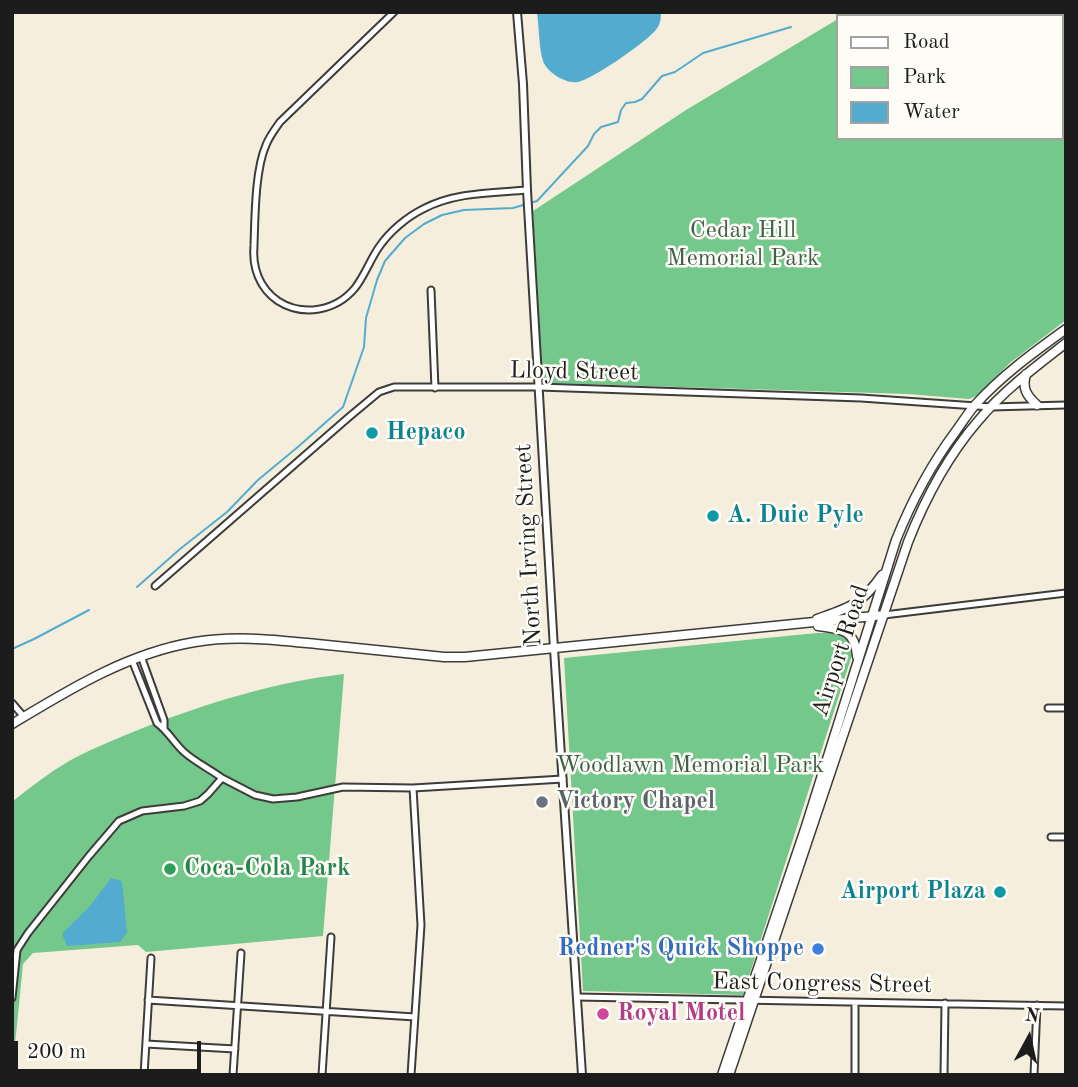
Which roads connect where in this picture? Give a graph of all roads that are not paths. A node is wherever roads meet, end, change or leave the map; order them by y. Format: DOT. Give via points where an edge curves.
graph roads {
  1 [pos="394,12"];
  2 [pos="517,12"];
  3 [pos="527,190"];
  4 [pos="430,290"];
  5 [pos="1066,329"];
  6 [pos="1066,342"];
  7 [pos="1026,374"];
  8 [pos="539,387"];
  9 [pos="435,388"];
  10 [pos="1037,405"];
  11 [pos="1066,405"];
  12 [pos="974,406"];
  13 [pos="991,407"];
  14 [pos="888,567"];
  15 [pos="155,586"];
  16 [pos="1066,593"];
  17 [pos="884,615"];
  18 [pos="873,617"];
  19 [pos="804,624"];
  20 [pos="554,649"];
  21 [pos="137,658"];
  22 [pos="857,663"];
  23 [pos="12,703"];
  24 [pos="1048,708"];
  25 [pos="1066,708"];
  26 [pos="24,717"];
  27 [pos="12,724"];
  28 [pos="222,778"];
  29 [pos="563,779"];
  30 [pos="413,788"];
  31 [pos="1051,837"];
  32 [pos="1066,838"];
  33 [pos="331,937"];
  34 [pos="241,953"];
  35 [pos="151,958"];
  36 [pos="578,997"];
  37 [pos="12,998"];
  38 [pos="148,1000"];
  39 [pos="751,1000"];
  40 [pos="855,1003"];
  41 [pos="945,1003"];
  42 [pos="1037,1005"];
  43 [pos="238,1006"];
  44 [pos="1066,1006"];
  45 [pos="326,1011"];
  46 [pos="415,1017"];
  47 [pos="146,1044"];
  48 [pos="235,1049"];
  49 [pos="144,1075"];
  50 [pos="233,1075"];
  51 [pos="322,1075"];
  52 [pos="411,1075"];
  53 [pos="582,1075"];
  54 [pos="722,1075"];
  55 [pos="729,1075"];
  56 [pos="855,1075"];
  57 [pos="944,1075"];
  58 [pos="1034,1075"];
  1 -- 3 [label="street" via="268,139 260,164 253,257 265,288 295,308 331,306 353,290 391,233 422,209 460,196"];
  2 -- 3 [label="street, North Irving Street"];
  3 -- 8 [label="street, North Irving Street"];
  4 -- 9 [label="street"];
  5 -- 12 [label="main road, Airport Road"];
  6 -- 7 [label="main road, Airport Road"];
  7 -- 10 [label="main road" via="1024,388"];
  7 -- 13 [label="main road, Airport Road"];
  8 -- 9 [label="street, Lloyd Street"];
  8 -- 12 [label="street, Lloyd Street"];
  8 -- 20 [label="street, North Irving Street"];
  9 -- 15 [label="street, Lloyd Street" via="394,387 379,392"];
  10 -- 11 [label="street, Lloyd Street"];
  10 -- 13 [label="street, Lloyd Street"];
  12 -- 13 [label="street, Lloyd Street"];
  12 -- 14 [label="main road, Airport Road" via="925,477"];
  13 -- 17 [label="main road, Airport Road" via="932,488"];
  14 -- 18 [label="main road, Airport Road"];
  14 -- 19 [label="main road" via="863,599"];
  16 -- 17 [label="street"];
  17 -- 18 [label="main road"];
  17 -- 39 [label="main road, Airport Road"];
  18 -- 19 [label="main road"];
  18 -- 22 [label="main road, Airport Road"];
  19 -- 20 [label="main road"];
  19 -- 22 [label="main road" via="847,633 854,641"];
  20 -- 21 [label="main road" via="444,657 244,638 192,642"];
  20 -- 29 [label="street, North Irving Street"];
  21 -- 26 [label="main road" via="93,677"];
  21 -- 28 [label="street" via="164,728 186,754"];
  22 -- 39 [label="main road, Airport Road"];
  23 -- 26 [label="street"];
  24 -- 25 [label="street"];
  26 -- 27 [label="main road"];
  28 -- 30 [label="street" via="272,799 343,787"];
  28 -- 37 [label="street" via="200,801 142,811 119,821 17,950"];
  29 -- 30 [label="street"];
  29 -- 36 [label="street, North Irving Street"];
  30 -- 46 [label="street" via="421,925"];
  31 -- 32 [label="street"];
  33 -- 45 [label="street"];
  34 -- 43 [label="street"];
  35 -- 38 [label="street"];
  36 -- 39 [label="street, East Congress Street"];
  36 -- 53 [label="street, North Irving Street"];
  38 -- 43 [label="street"];
  38 -- 47 [label="street"];
  39 -- 40 [label="street, East Congress Street"];
  39 -- 54 [label="main road, Airport Road"];
  39 -- 55 [label="main road, Airport Road"];
  40 -- 41 [label="street, East Congress Street"];
  40 -- 56 [label="street"];
  41 -- 42 [label="street, East Congress Street"];
  41 -- 57 [label="street"];
  42 -- 44 [label="street, East Congress Street"];
  42 -- 58 [label="street"];
  43 -- 45 [label="street"];
  43 -- 48 [label="street"];
  45 -- 46 [label="street"];
  45 -- 51 [label="street"];
  46 -- 52 [label="street"];
  47 -- 48 [label="street"];
  47 -- 49 [label="street"];
  48 -- 50 [label="street"];
}
